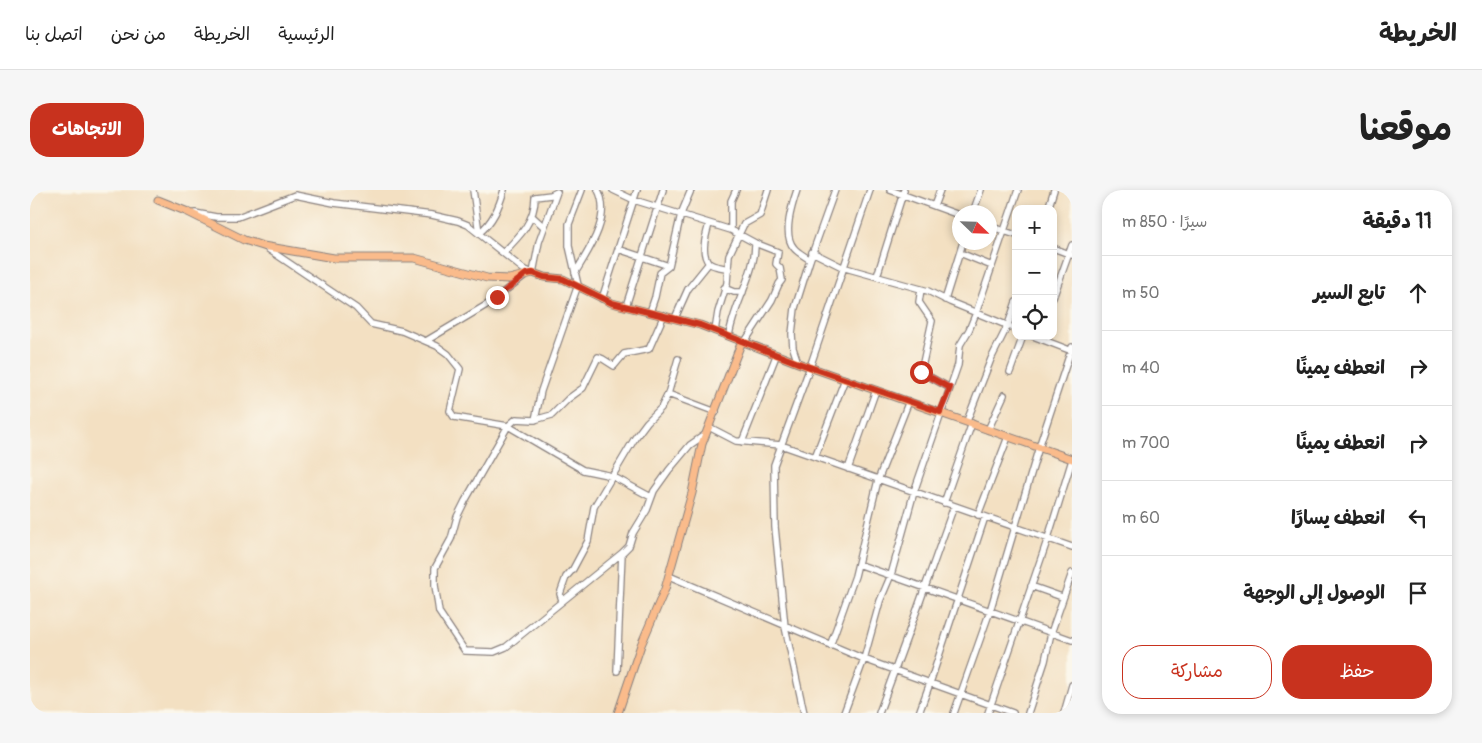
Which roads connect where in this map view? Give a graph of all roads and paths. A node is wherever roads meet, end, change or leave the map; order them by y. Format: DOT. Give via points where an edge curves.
graph roads {
  1 [pos="473,190"];
  2 [pos="504,190"];
  3 [pos="532,190"];
  4 [pos="582,190"];
  5 [pos="598,190"];
  6 [pos="613,190"];
  7 [pos="637,190"];
  8 [pos="663,190"];
  9 [pos="691,190"];
  10 [pos="736,190"];
  11 [pos="768,190"];
  12 [pos="797,190"];
  13 [pos="835,190"];
  14 [pos="870,190"];
  15 [pos="890,190"];
  16 [pos="940,190"];
  17 [pos="981,190"];
  18 [pos="1018,190"];
  19 [pos="1054,190"];
  20 [pos="558,191"];
  21 [pos="903,192"];
  22 [pos="535,196"];
  23 [pos="158,200"];
  24 [pos="634,200"];
  25 [pos="976,205"];
  26 [pos="1049,205"];
  27 [pos="934,206"];
  28 [pos="656,207"];
  29 [pos="188,212"];
  30 [pos="952,212"];
  31 [pos="681,214"];
  32 [pos="533,217"];
  33 [pos="709,224"];
  34 [pos="544,227"];
  35 [pos="997,228"];
  36 [pos="731,230"];
  37 [pos="1004,231"];
  38 [pos="479,234"];
  39 [pos="1012,234"];
  40 [pos="739,235"];
  41 [pos="755,244"];
  42 [pos="1072,245"];
  43 [pos="264,246"];
  44 [pos="618,249"];
  45 [pos="961,250"];
  46 [pos="1057,250"];
  47 [pos="812,252"];
  48 [pos="503,253"];
  49 [pos="960,253"];
  50 [pos="1070,255"];
  51 [pos="640,256"];
  52 [pos="810,260"];
  53 [pos="709,262"];
  54 [pos="669,266"];
  55 [pos="992,266"];
  56 [pos="842,267"];
  57 [pos="728,269"];
  58 [pos="575,272"];
  59 [pos="529,274"];
  60 [pos="877,276"];
  61 [pos="578,286"];
  62 [pos="724,288"];
  63 [pos="921,289"];
  64 [pos="743,292"];
  65 [pos="1054,295"];
  66 [pos="602,299"];
  67 [pos="945,300"];
  68 [pos="626,306"];
  69 [pos="650,312"];
  70 [pos="976,313"];
  71 [pos="1012,314"];
  72 [pos="664,315"];
  73 [pos="675,318"];
  74 [pos="1008,325"];
  75 [pos="1012,327"];
  76 [pos="715,331"];
  77 [pos="729,336"];
  78 [pos="1022,340"];
  79 [pos="1045,340"];
  80 [pos="426,341"];
  81 [pos="743,342"];
  82 [pos="1072,350"];
  83 [pos="776,356"];
  84 [pos="678,359"];
  85 [pos="798,363"];
  86 [pos="810,367"];
  87 [pos="1010,372"];
  88 [pos="845,379"];
  89 [pos="950,388"];
  90 [pos="876,390"];
  91 [pos="668,394"];
  92 [pos="1004,395"];
  93 [pos="909,401"];
  94 [pos="716,412"];
  95 [pos="940,412"];
  96 [pos="536,420"];
  97 [pos="969,422"];
  98 [pos="508,426"];
  99 [pos="708,430"];
  100 [pos="988,430"];
  101 [pos="1008,437"];
  102 [pos="742,442"];
  103 [pos="781,446"];
  104 [pos="1039,447"];
  105 [pos="815,458"];
  106 [pos="1072,459"];
  107 [pos="848,469"];
  108 [pos="612,476"];
  109 [pos="878,480"];
  110 [pos="914,492"];
  111 [pos="651,497"];
  112 [pos="944,503"];
  113 [pos="954,506"];
  114 [pos="978,515"];
  115 [pos="985,517"];
  116 [pos="1016,526"];
  117 [pos="1048,538"];
  118 [pos="1072,547"];
  119 [pos="622,553"];
  120 [pos="858,564"];
  121 [pos="1072,572"];
  122 [pos="669,576"];
  123 [pos="891,576"];
  124 [pos="1070,585"];
  125 [pos="1032,586"];
  126 [pos="925,588"];
  127 [pos="1062,597"];
  128 [pos="958,599"];
  129 [pos="562,600"];
  130 [pos="990,611"];
  131 [pos="1020,621"];
  132 [pos="785,627"];
  133 [pos="1051,632"];
  134 [pos="1072,640"];
  135 [pos="830,646"];
  136 [pos="864,659"];
  137 [pos="618,671"];
  138 [pos="894,671"];
  139 [pos="930,683"];
  140 [pos="1072,685"];
  141 [pos="961,694"];
  142 [pos="991,705"];
  143 [pos="618,713"];
  144 [pos="804,713"];
  145 [pos="844,713"];
  146 [pos="878,713"];
  147 [pos="919,713"];
  148 [pos="954,713"];
  149 [pos="988,713"];
  150 [pos="1013,713"];
  151 [pos="1028,713"];
  152 [pos="1064,713"];
  1 -- 38 [label="street"];
  2 -- 38 [label="street" via="488,226"];
  3 -- 22 [label="street"];
  4 -- 58 [label="street" via="569,224 569,246"];
  5 -- 58 [label="street" via="603,202 602,215 593,241"];
  6 -- 24 [label="street"];
  7 -- 24 [label="street"];
  8 -- 28 [label="street"];
  9 -- 31 [label="street"];
  10 -- 36 [label="street" via="731,201"];
  11 -- 40 [label="street" via="760,215 744,224"];
  12 -- 52 [label="street" via="788,235 793,247"];
  13 -- 47 [label="street"];
  14 -- 56 [label="street"];
  15 -- 21 [label="street"];
  16 -- 27 [label="street"];
  17 -- 25 [label="street"];
  18 -- 37 [label="street"];
  19 -- 26 [label="street"];
  20 -- 22 [label="street"];
  20 -- 34 [label="street"];
  21 -- 27 [label="street"];
  21 -- 60 [label="street"];
  22 -- 32 [label="street"];
  23 -- 29 [label="main road"];
  24 -- 28 [label="street"];
  24 -- 44 [label="street"];
  27 -- 30 [label="street"];
  28 -- 31 [label="street"];
  28 -- 51 [label="street"];
  29 -- 38 [label="street" via="238,217 295,195 458,220"];
  29 -- 43 [label="main road" via="244,240"];
  31 -- 33 [label="street"];
  31 -- 54 [label="street"];
  32 -- 34 [label="street"];
  32 -- 48 [label="street"];
  33 -- 36 [label="street"];
  33 -- 53 [label="street" via="705,250"];
  34 -- 59 [label="street"];
  35 -- 37 [label="street"];
  36 -- 40 [label="street"];
  37 -- 39 [label="street"];
  37 -- 55 [label="street"];
  38 -- 48 [label="street"];
  40 -- 41 [label="street"];
  40 -- 57 [label="street" via="729,256"];
  41 -- 64 [label="street"];
  41 -- 81 [label="street" via="778,252 776,264 782,280"];
  42 -- 50 [label="street"];
  43 -- 59 [label="main road" via="334,258 414,258 487,278 509,279"];
  43 -- 80 [label="street" via="356,308 371,324"];
  44 -- 51 [label="street"];
  44 -- 66 [label="street"];
  45 -- 49 [label="street"];
  46 -- 50 [label="street"];
  47 -- 52 [label="street"];
  47 -- 56 [label="street"];
  48 -- 59 [label="street"];
  49 -- 55 [label="street"];
  49 -- 67 [label="street"];
  50 -- 65 [label="street"];
  51 -- 54 [label="street"];
  51 -- 68 [label="street"];
  52 -- 85 [label="street" via="792,323 793,348"];
  53 -- 57 [label="street"];
  53 -- 73 [label="street" via="684,294"];
  54 -- 69 [label="street" via="660,273"];
  55 -- 70 [label="street"];
  56 -- 60 [label="street"];
  56 -- 86 [label="street"];
  57 -- 62 [label="street"];
  58 -- 61 [label="street"];
  59 -- 61 [label="main road" via="563,279"];
  59 -- 80 [label="street" via="488,304"];
  60 -- 63 [label="street"];
  61 -- 66 [label="main road"];
  61 -- 96 [label="street" via="541,391"];
  62 -- 64 [label="street"];
  62 -- 76 [label="street"];
  63 -- 67 [label="street"];
  63 -- 89 [label="street" via="919,302 932,321 921,372"];
  64 -- 77 [label="street"];
  66 -- 68 [label="main road"];
  67 -- 70 [label="street"];
  68 -- 69 [label="main road"];
  69 -- 72 [label="main road"];
  70 -- 74 [label="street"];
  70 -- 89 [label="street" via="960,345 959,362"];
  71 -- 74 [label="street"];
  72 -- 73 [label="main road"];
  72 -- 96 [label="street" via="649,348 624,354 614,366 598,357 583,388 552,415"];
  73 -- 76 [label="main road"];
  74 -- 75 [label="street"];
  74 -- 97 [label="street" via="991,359"];
  76 -- 77 [label="main road"];
  77 -- 81 [label="main road"];
  78 -- 87 [label="street"];
  79 -- 82 [label="street"];
  80 -- 98 [label="street" via="448,354 460,369 450,411 454,417"];
  81 -- 83 [label="main road"];
  81 -- 94 [label="main road"];
  82 -- 104 [label="street"];
  83 -- 85 [label="main road"];
  83 -- 102 [label="street"];
  84 -- 91 [label="street"];
  85 -- 86 [label="main road"];
  86 -- 88 [label="main road"];
  86 -- 103 [label="street"];
  88 -- 90 [label="main road"];
  88 -- 105 [label="street"];
  89 -- 95 [label="street"];
  90 -- 93 [label="main road"];
  90 -- 107 [label="street"];
  91 -- 94 [label="street"];
  91 -- 108 [label="street"];
  92 -- 100 [label="street"];
  93 -- 95 [label="main road"];
  93 -- 109 [label="street"];
  94 -- 99 [label="main road"];
  95 -- 97 [label="main road"];
  95 -- 110 [label="street"];
  96 -- 98 [label="street" via="516,419"];
  97 -- 100 [label="main road"];
  97 -- 112 [label="street"];
  98 -- 108 [label="street" via="583,470"];
  98 -- 129 [label="street" via="465,501 451,539 435,568 438,612 465,651 494,652 506,647"];
  99 -- 102 [label="street"];
  99 -- 111 [label="street" via="677,459"];
  99 -- 122 [label="main road"];
  100 -- 101 [label="main road"];
  101 -- 104 [label="main road"];
  101 -- 114 [label="street"];
  102 -- 103 [label="street"];
  103 -- 105 [label="street"];
  103 -- 132 [label="street" via="774,465 774,487"];
  104 -- 106 [label="main road"];
  104 -- 116 [label="street"];
  105 -- 107 [label="street"];
  106 -- 117 [label="street"];
  107 -- 109 [label="street"];
  108 -- 111 [label="street"];
  108 -- 129 [label="street" via="594,507 588,541 566,577 560,594"];
  109 -- 110 [label="street"];
  109 -- 120 [label="street"];
  110 -- 112 [label="street"];
  110 -- 123 [label="street"];
  111 -- 119 [label="street" via="629,546"];
  112 -- 113 [label="street"];
  113 -- 114 [label="street"];
  113 -- 126 [label="street"];
  114 -- 115 [label="street"];
  115 -- 116 [label="street"];
  115 -- 128 [label="street"];
  116 -- 117 [label="street"];
  116 -- 130 [label="street"];
  117 -- 118 [label="street"];
  117 -- 125 [label="street"];
  119 -- 129 [label="street"];
  119 -- 137 [label="street"];
  120 -- 123 [label="street"];
  120 -- 135 [label="street"];
  121 -- 124 [label="street"];
  122 -- 132 [label="street"];
  122 -- 143 [label="main road"];
  123 -- 126 [label="street"];
  123 -- 136 [label="street" via="880,601"];
  124 -- 127 [label="street"];
  125 -- 127 [label="street"];
  125 -- 131 [label="street"];
  126 -- 128 [label="street"];
  126 -- 138 [label="street"];
  127 -- 133 [label="street"];
  128 -- 130 [label="street"];
  128 -- 139 [label="street"];
  130 -- 131 [label="street"];
  130 -- 141 [label="street"];
  131 -- 133 [label="street"];
  131 -- 142 [label="street"];
  132 -- 135 [label="street"];
  132 -- 144 [label="street"];
  133 -- 134 [label="street"];
  133 -- 151 [label="street"];
  135 -- 136 [label="street"];
  136 -- 138 [label="street"];
  136 -- 145 [label="street"];
  138 -- 139 [label="street"];
  138 -- 146 [label="street"];
  139 -- 141 [label="street"];
  139 -- 147 [label="street"];
  140 -- 152 [label="street"];
  141 -- 142 [label="street"];
  141 -- 148 [label="street"];
  142 -- 149 [label="street"];
  142 -- 150 [label="street"];
}
